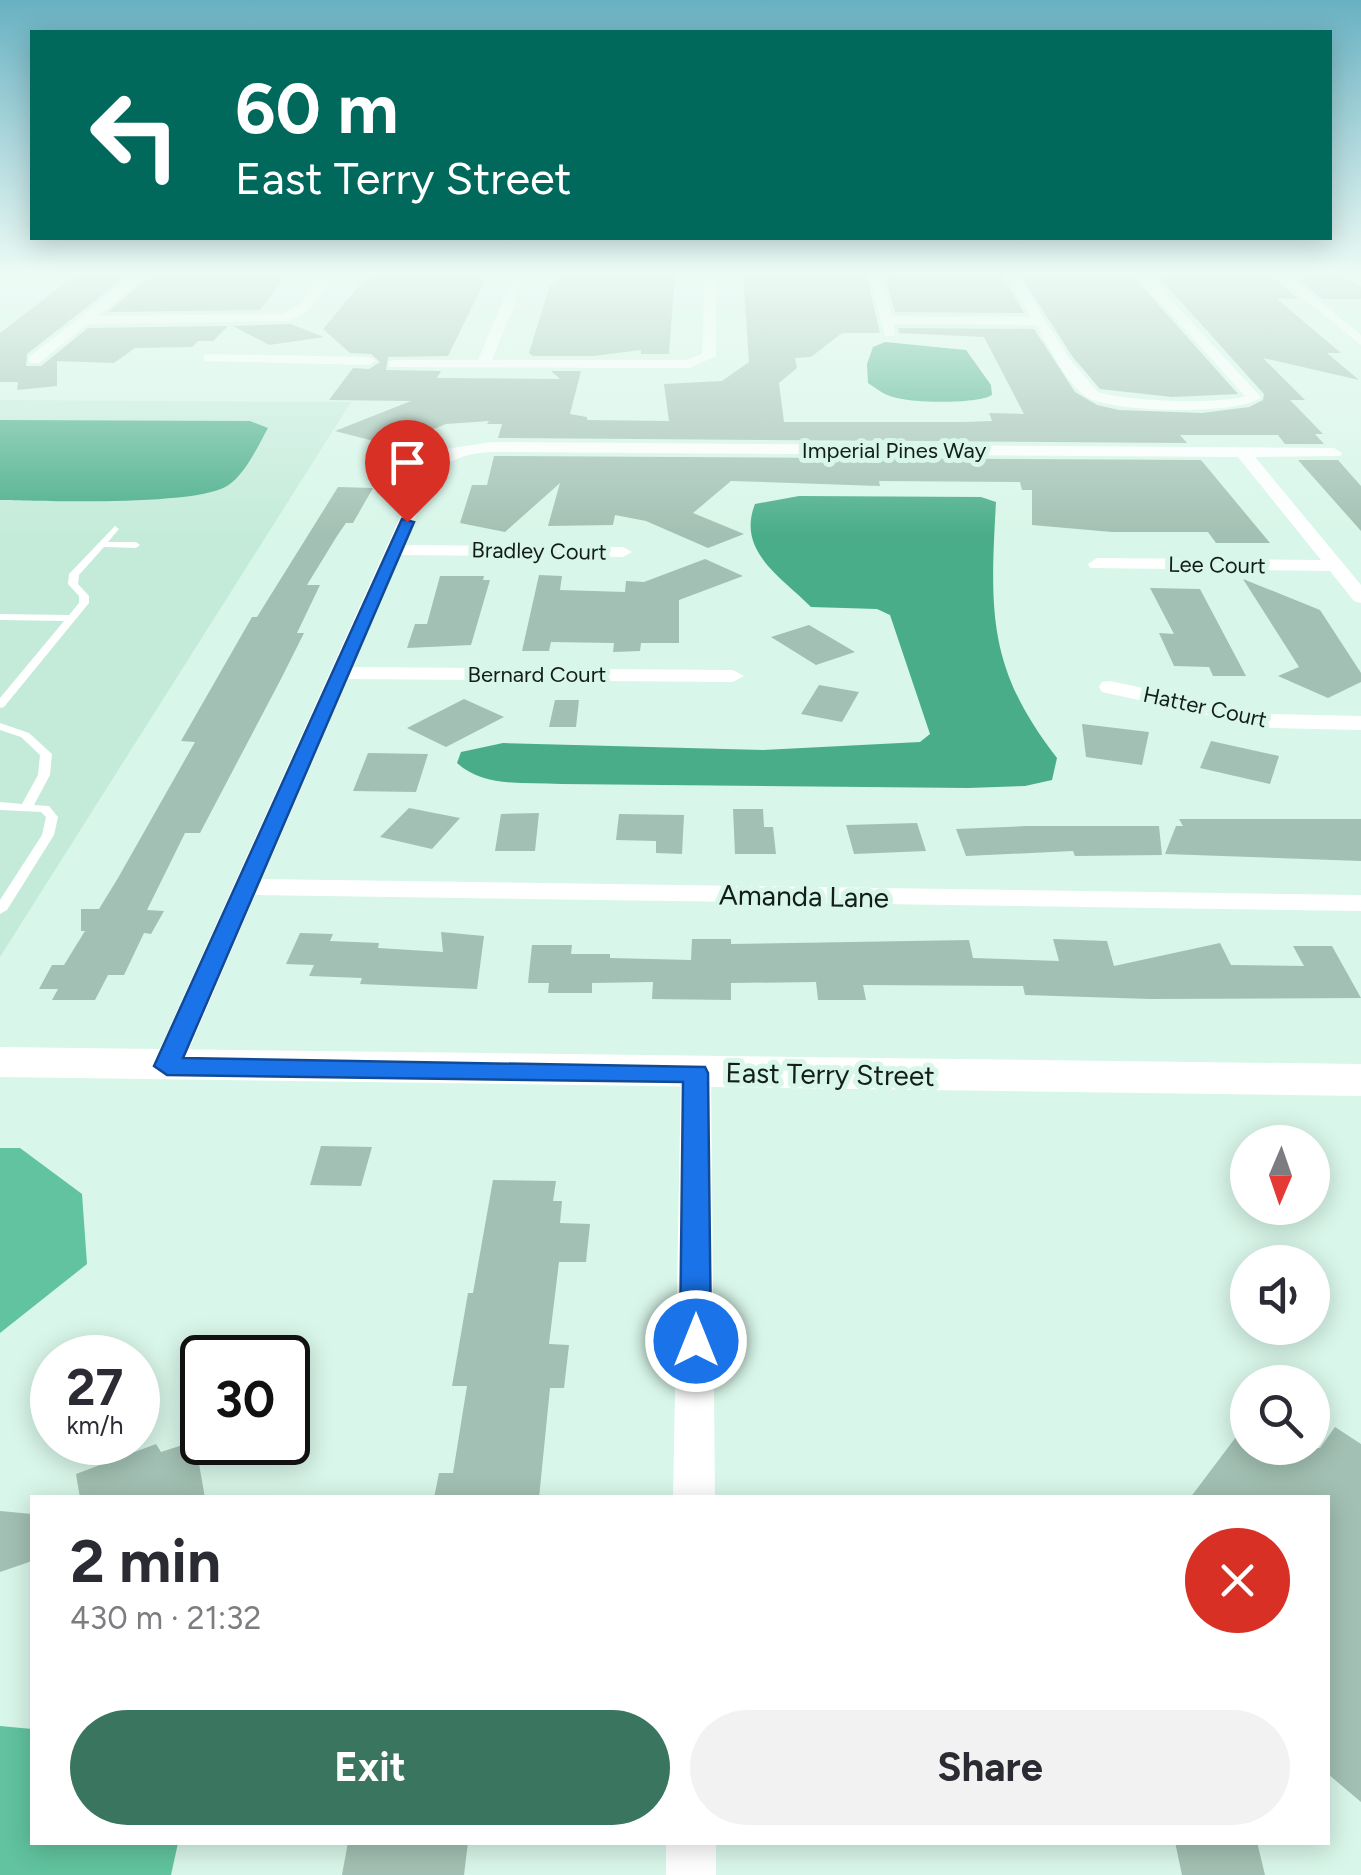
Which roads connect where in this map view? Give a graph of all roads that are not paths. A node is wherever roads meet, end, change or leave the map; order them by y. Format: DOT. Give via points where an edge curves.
graph roads {
  1 [pos="388,362"];
  2 [pos="484,362"];
  3 [pos="699,362"];
  4 [pos="1066,362"];
  5 [pos="1221,362"];
  6 [pos="483,365"];
  7 [pos="1243,453"];
  8 [pos="1334,453"];
  9 [pos="115,529"];
  10 [pos="101,544"];
  11 [pos="136,545"];
  12 [pos="394,550"];
  13 [pos="624,552"];
  14 [pos="1098,564"];
  15 [pos="1336,566"];
  16 [pos="1361,597"];
  17 [pos="0,617"];
  18 [pos="73,618"];
  19 [pos="340,673"];
  20 [pos="733,676"];
  21 [pos="1110,686"];
  22 [pos="0,705"];
  23 [pos="1361,724"];
  24 [pos="0,726"];
  25 [pos="0,806"];
  26 [pos="27,806"];
  27 [pos="246,888"];
  28 [pos="1361,903"];
  29 [pos="0,910"];
  30 [pos="0,1062"];
  31 [pos="167,1066"];
  32 [pos="696,1073"];
  33 [pos="1361,1080"];
  34 [pos="694,1495"];
  35 [pos="691,1845"];
  36 [pos="690,1875"];
  1 -- 6 [label="street"];
  2 -- 6 [label="street"];
  3 -- 6 [label="street"];
  4 -- 5 [label="street" via="1098,397 1248,402 1254,397"];
  7 -- 8 [label="street, Imperial Pines Way"];
  7 -- 12 [label="street, Imperial Pines Way" via="492,447 453,452 431,466"];
  7 -- 15 [label="street"];
  9 -- 10 [label="lane"];
  10 -- 11 [label="lane"];
  10 -- 18 [label="lane" via="72,580 84,596"];
  12 -- 13 [label="street, Bradley Court"];
  12 -- 19 [label="street"];
  14 -- 15 [label="street, Lee Court"];
  15 -- 16 [label="street"];
  17 -- 18 [label="lane"];
  18 -- 22 [label="lane"];
  19 -- 20 [label="street, Bernard Court"];
  19 -- 27 [label="street"];
  21 -- 23 [label="street, Hatter Court" via="1265,722"];
  24 -- 26 [label="lane" via="25,734 46,754 44,775"];
  25 -- 26 [label="lane"];
  26 -- 29 [label="lane" via="46,809 52,818 48,835"];
  27 -- 28 [label="street, Amanda Lane"];
  27 -- 31 [label="street"];
  30 -- 31 [label="street, East Terry Street"];
  31 -- 32 [label="street, East Terry Street"];
  32 -- 33 [label="street, East Terry Street"];
  32 -- 34 [label="street"];
  35 -- 36 [label="street"];
}
